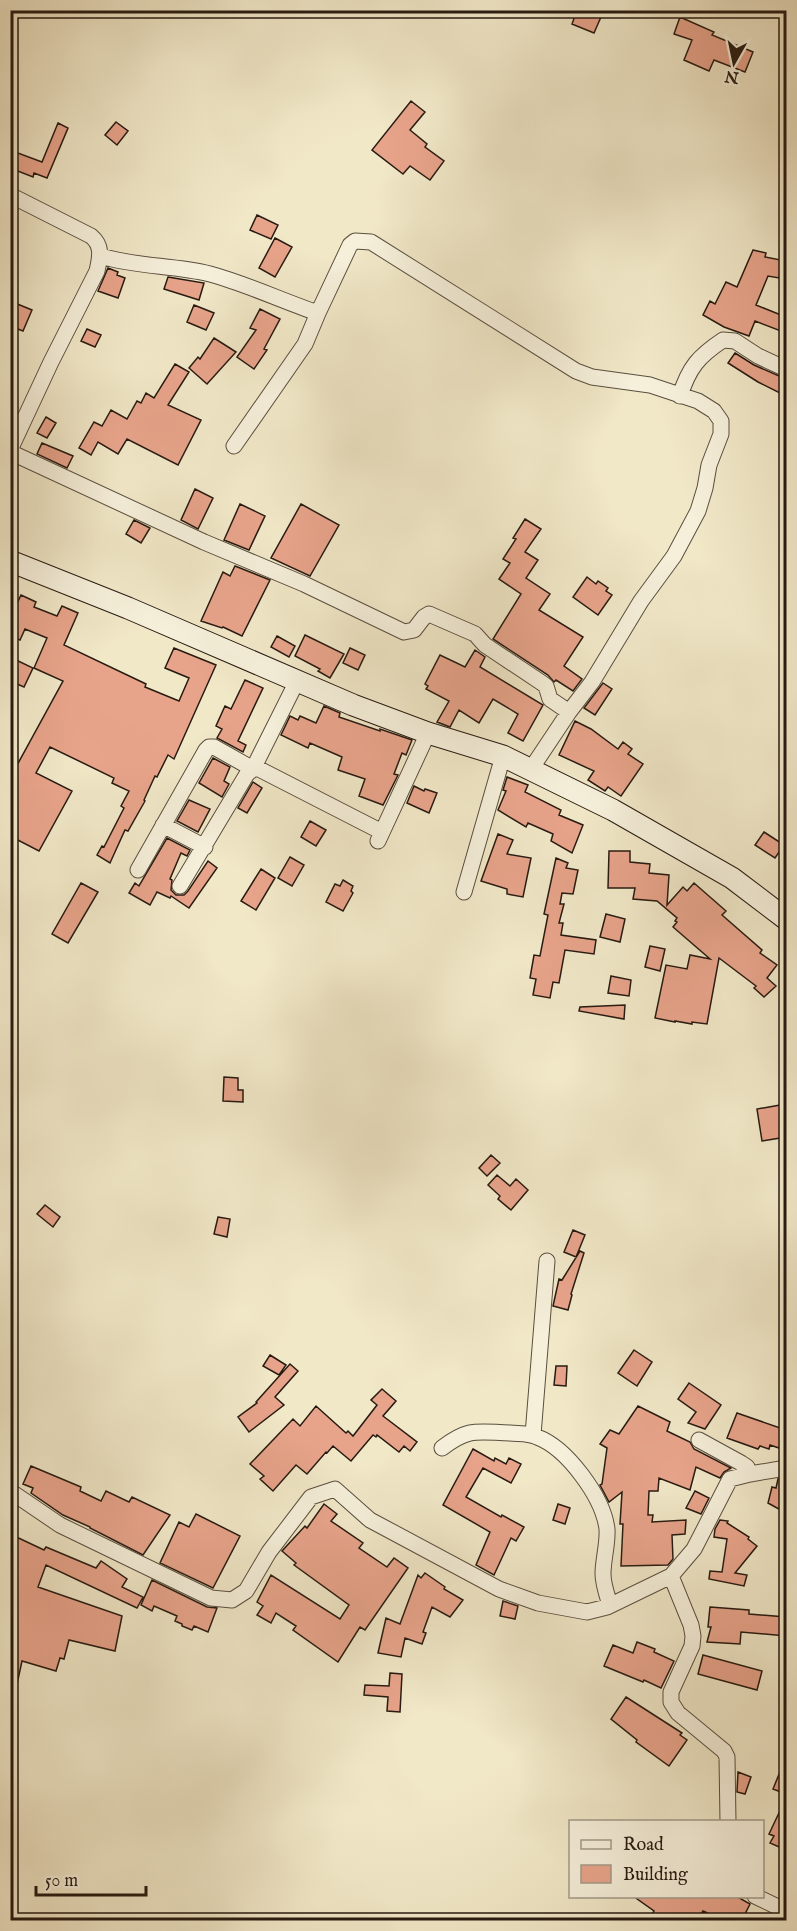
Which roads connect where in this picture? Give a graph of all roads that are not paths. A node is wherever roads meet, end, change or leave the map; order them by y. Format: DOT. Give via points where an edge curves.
graph roads {
  1 [pos="10,195"];
  2 [pos="101,256"];
  3 [pos="318,313"];
  4 [pos="786,369"];
  5 [pos="681,394"];
  6 [pos="234,446"];
  7 [pos="10,451"];
  8 [pos="10,561"];
  9 [pos="297,681"];
  10 [pos="569,712"];
  11 [pos="429,733"];
  12 [pos="503,756"];
  13 [pos="253,769"];
  14 [pos="531,769"];
  15 [pos="163,825"];
  16 [pos="205,847"];
  17 [pos="138,870"];
  18 [pos="180,886"];
  19 [pos="464,892"];
  20 [pos="786,919"];
  21 [pos="547,1261"];
  22 [pos="532,1435"];
  23 [pos="699,1440"];
  24 [pos="442,1448"];
  25 [pos="786,1468"];
  26 [pos="750,1474"];
  27 [pos="10,1491"];
  28 [pos="672,1576"];
  29 [pos="610,1605"];
  30 [pos="728,1820"];
  31 [pos="759,1898"];
  32 [pos="786,1911"];
  1 -- 2 [label="street" via="91,236 97,241"];
  2 -- 3 [label="street" via="212,275"];
  2 -- 7 [label="street" via="97,272"];
  3 -- 5 [label="street" via="350,245 355,241 371,242 576,371"];
  3 -- 6 [label="street" via="305,344"];
  4 -- 5 [label="street" via="729,339 723,340 699,358"];
  5 -- 10 [label="street" via="714,411 721,421 721,434 698,511 674,556"];
  7 -- 10 [label="street" via="404,632 414,630 429,614 475,634 546,686 550,699"];
  8 -- 9 [label="main road"];
  9 -- 11 [label="main road"];
  9 -- 13 [label="street"];
  10 -- 14 [label="street"];
  11 -- 12 [label="main road"];
  11 -- 13 [label="street" via="380,836"];
  12 -- 14 [label="main road"];
  12 -- 19 [label="street"];
  13 -- 15 [label="street" via="209,747"];
  13 -- 16 [label="street"];
  14 -- 20 [label="main road" via="613,810 732,878"];
  15 -- 16 [label="street"];
  15 -- 17 [label="street"];
  16 -- 18 [label="street"];
  21 -- 22 [label="street"];
  22 -- 24 [label="street" via="468,1433"];
  22 -- 29 [label="street" via="568,1460 600,1504 607,1527 603,1573"];
  23 -- 26 [label="street" via="747,1467"];
  25 -- 26 [label="street"];
  26 -- 28 [label="street" via="730,1479 694,1549"];
  27 -- 29 [label="street" via="60,1526 211,1598 232,1600 246,1591 268,1552 311,1497 335,1489 370,1520 499,1589 538,1603 586,1612"];
  28 -- 29 [label="street"];
  28 -- 30 [label="street" via="693,1636 671,1692 672,1702 678,1713 727,1756"];
  31 -- 32 [label="street"];
}
